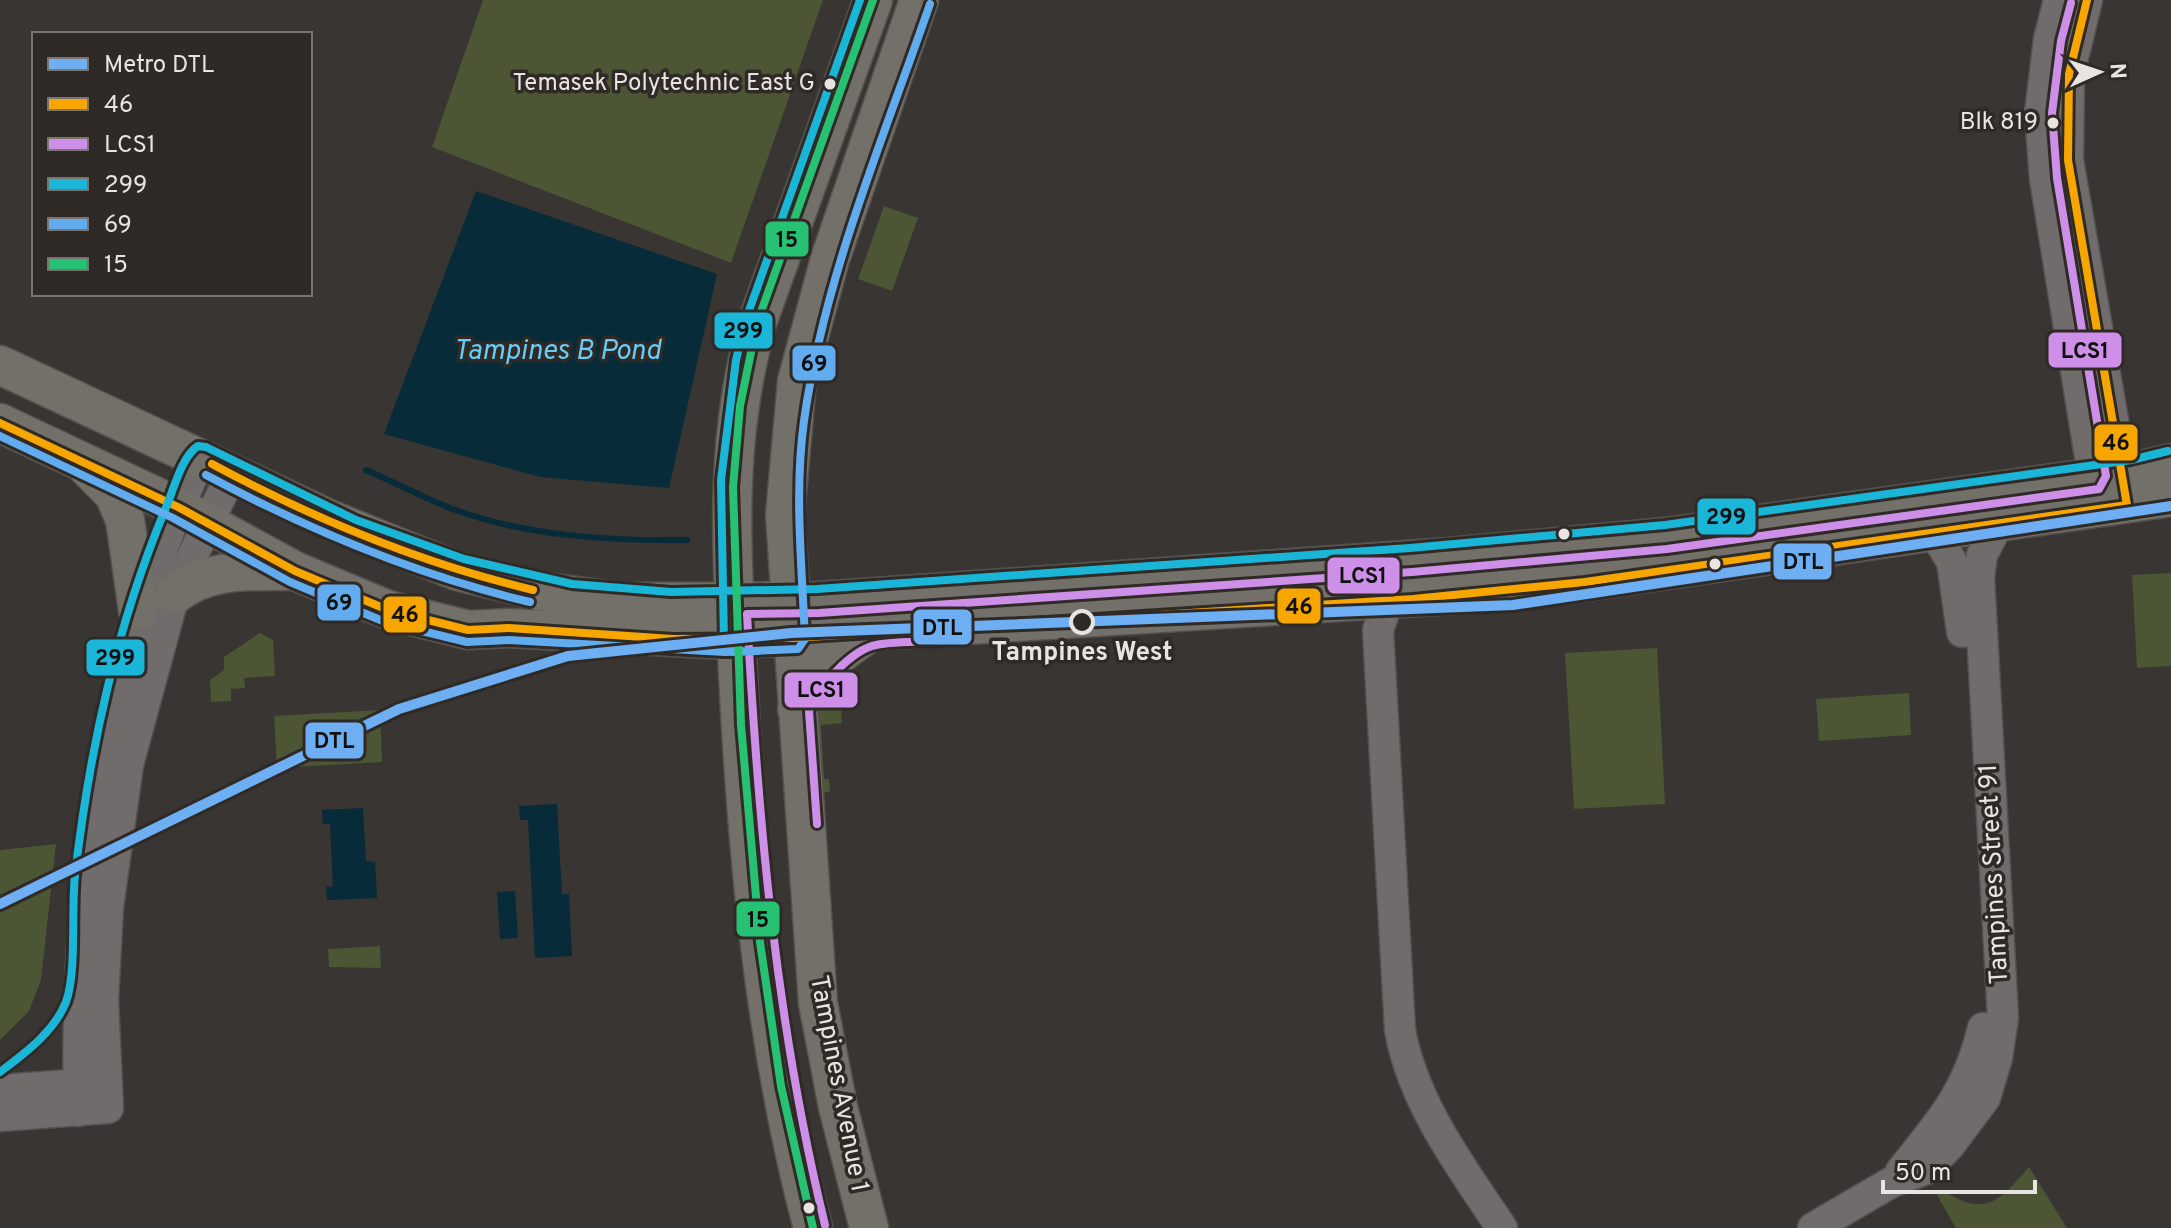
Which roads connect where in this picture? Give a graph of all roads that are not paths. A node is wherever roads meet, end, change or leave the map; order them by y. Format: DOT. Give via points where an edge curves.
graph roads {
  1 [pos="873,0"];
  2 [pos="919,0"];
  3 [pos="2059,0"];
  4 [pos="2087,0"];
  5 [pos="804,191"];
  6 [pos="848,209"];
  7 [pos="0,365"];
  8 [pos="0,423"];
  9 [pos="78,458"];
  10 [pos="2171,463"];
  11 [pos="216,467"];
  12 [pos="2110,492"];
  13 [pos="2171,497"];
  14 [pos="192,515"];
  15 [pos="1998,524"];
  16 [pos="1933,531"];
  17 [pos="1371,562"];
  18 [pos="295,571"];
  19 [pos="174,595"];
  20 [pos="734,602"];
  21 [pos="138,611"];
  22 [pos="1376,611"];
  23 [pos="792,620"];
  24 [pos="869,633"];
  25 [pos="673,639"];
  26 [pos="736,640"];
  27 [pos="737,700"];
  28 [pos="797,709"];
  29 [pos="0,1090"];
  30 [pos="93,1097"];
  31 [pos="0,1116"];
  32 [pos="1892,1182"];
  33 [pos="813,1228"];
  34 [pos="869,1228"];
  35 [pos="1502,1228"];
  36 [pos="1813,1228"];
  1 -- 5 [label="main road, Tampines Avenue 1"];
  2 -- 6 [label="main road, Tampines Avenue 1"];
  3 -- 12 [label="street" via="2040,113 2045,179"];
  4 -- 12 [label="street" via="2069,74 2068,160"];
  5 -- 6 [label="main road" via="811,228 823,231"];
  5 -- 20 [label="main road, Tampines Avenue 1" via="745,363 731,470"];
  6 -- 23 [label="main road, Tampines Avenue 1" via="809,337 791,421 785,515"];
  7 -- 11 [label="main road"];
  8 -- 9 [label="main road"];
  9 -- 14 [label="main road"];
  9 -- 21 [label="main road" via="114,494 125,520"];
  10 -- 12 [label="main road"];
  11 -- 14 [label="street"];
  11 -- 20 [label="main road" via="397,547 505,584 623,602"];
  12 -- 13 [label="main road"];
  12 -- 15 [label="main road"];
  12 -- 17 [label="main road"];
  14 -- 18 [label="main road"];
  14 -- 19 [label="street"];
  14 -- 21 [label="street"];
  15 -- 16 [label="main road"];
  15 -- 32 [label="street, Tampines Street 91" via="1982,555 1979,577 2003,1018 1997,1058 1985,1098 1949,1146 1926,1169"];
  16 -- 22 [label="main road"];
  16 -- 32 [label="street, Tampines Street 91" via="1958,584 1974,772 1983,1027 1960,1096"];
  17 -- 22 [label="street"];
  17 -- 23 [label="main road"];
  18 -- 19 [label="main road" via="216,574 190,582"];
  18 -- 25 [label="main road" via="388,610 468,630"];
  19 -- 30 [label="street" via="128,765 108,907"];
  20 -- 23 [label="main road"];
  20 -- 26 [label="main road, Tampines Avenue 1"];
  21 -- 30 [label="street" via="100,769 83,917"];
  22 -- 24 [label="main road"];
  22 -- 35 [label="street" via="1406,1064 1425,1107"];
  23 -- 24 [label="main road"];
  23 -- 26 [label="main road"];
  23 -- 28 [label="main road, Tampines Avenue 1"];
  24 -- 28 [label="main road" via="831,659 804,689"];
  25 -- 26 [label="main road"];
  25 -- 27 [label="main road" via="709,658"];
  26 -- 27 [label="main road, Tampines Avenue 1"];
  27 -- 33 [label="main road, Tampines Avenue 1" via="763,978"];
  28 -- 34 [label="main road, Tampines Avenue 1" via="818,1003"];
  29 -- 30 [label="street"];
  30 -- 31 [label="street"];
  32 -- 36 [label="street, Tampines Street 91"];
}
